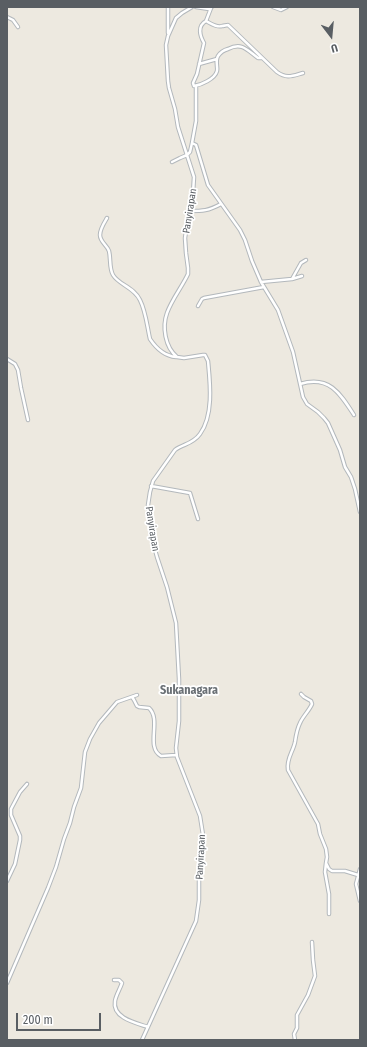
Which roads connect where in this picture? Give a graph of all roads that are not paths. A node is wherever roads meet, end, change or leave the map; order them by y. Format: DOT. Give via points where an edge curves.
graph roads {
  1 [pos="168,7"];
  2 [pos="192,7"];
  3 [pos="196,7"];
  4 [pos="273,7"];
  5 [pos="287,7"];
  6 [pos="211,8"];
  7 [pos="7,17"];
  8 [pos="206,21"];
  9 [pos="18,27"];
  10 [pos="168,36"];
  11 [pos="262,58"];
  12 [pos="217,59"];
  13 [pos="199,64"];
  14 [pos="303,73"];
  15 [pos="196,86"];
  16 [pos="192,143"];
  17 [pos="187,155"];
  18 [pos="172,162"];
  19 [pos="222,204"];
  20 [pos="189,211"];
  21 [pos="107,218"];
  22 [pos="306,260"];
  23 [pos="302,276"];
  24 [pos="292,279"];
  25 [pos="261,282"];
  26 [pos="264,286"];
  27 [pos="198,306"];
  28 [pos="177,357"];
  29 [pos="7,359"];
  30 [pos="300,384"];
  31 [pos="354,415"];
  32 [pos="28,420"];
  33 [pos="151,486"];
  34 [pos="360,512"];
  35 [pos="198,519"];
  36 [pos="301,694"];
  37 [pos="137,695"];
  38 [pos="131,697"];
  39 [pos="176,756"];
  40 [pos="27,784"];
  41 [pos="326,862"];
  42 [pos="360,869"];
  43 [pos="358,875"];
  44 [pos="7,881"];
  45 [pos="359,892"];
  46 [pos="360,902"];
  47 [pos="329,914"];
  48 [pos="312,942"];
  49 [pos="114,980"];
  50 [pos="7,983"];
  51 [pos="148,1028"];
  52 [pos="142,1040"];
  53 [pos="295,1040"];
  1 -- 10 [label="street"];
  2 -- 10 [label="street, Panyirapan" via="179,15"];
  3 -- 6 [label="street"];
  4 -- 5 [label="street" via="281,10"];
  6 -- 8 [label="street"];
  7 -- 9 [label="street"];
  8 -- 11 [label="street" via="220,27 228,24"];
  8 -- 13 [label="street" via="200,30 204,43"];
  10 -- 17 [label="street, Panyirapan" via="168,81"];
  11 -- 12 [label="street" via="241,46 231,47"];
  11 -- 14 [label="street" via="281,75 289,77"];
  12 -- 13 [label="street"];
  12 -- 15 [label="street" via="215,74 207,82"];
  13 -- 15 [label="street" via="193,84"];
  15 -- 16 [label="street" via="196,120"];
  16 -- 17 [label="street"];
  16 -- 19 [label="street" via="196,145 208,185"];
  17 -- 18 [label="street"];
  17 -- 20 [label="street, Panyirapan" via="194,181"];
  19 -- 20 [label="street" via="205,211"];
  19 -- 25 [label="street" via="244,237"];
  20 -- 28 [label="street, Panyirapan" via="185,238 188,274 169,309 165,331 167,343"];
  21 -- 28 [label="street" via="100,236 109,252 113,275 140,299 150,339 154,345 168,356"];
  22 -- 24 [label="street" via="301,263"];
  23 -- 24 [label="street"];
  24 -- 25 [label="street"];
  25 -- 26 [label="street"];
  26 -- 27 [label="street" via="204,298"];
  26 -- 30 [label="street" via="282,319"];
  28 -- 33 [label="street, Panyirapan" via="207,357 210,382 209,410 200,434 172,453"];
  29 -- 32 [label="street" via="15,364 18,370"];
  30 -- 31 [label="street" via="319,382 330,385"];
  30 -- 34 [label="street" via="304,400 326,420 337,443 353,482"];
  33 -- 35 [label="street" via="190,493"];
  33 -- 39 [label="street, Panyirapan" via="148,505 151,535 176,623 179,725"];
  36 -- 41 [label="street" via="312,704 300,723 287,766 315,816 326,849"];
  37 -- 38 [label="street"];
  38 -- 39 [label="street" via="137,706 149,708 152,712 155,752 161,756"];
  38 -- 50 [label="street" via="117,702 90,738 81,788 56,867"];
  39 -- 51 [label="street, Panyirapan" via="196,806 203,835 199,900 196,921"];
  40 -- 44 [label="street" via="11,809 20,840 15,864"];
  41 -- 43 [label="street" via="328,869 332,871 344,870"];
  41 -- 47 [label="street"];
  42 -- 43 [label="street"];
  43 -- 45 [label="street" via="356,884"];
  45 -- 46 [label="street"];
  48 -- 53 [label="street" via="315,976 297,1015"];
  49 -- 51 [label="street" via="122,983 115,1002 117,1011 124,1018"];
  51 -- 52 [label="street, Panyirapan"];
}
